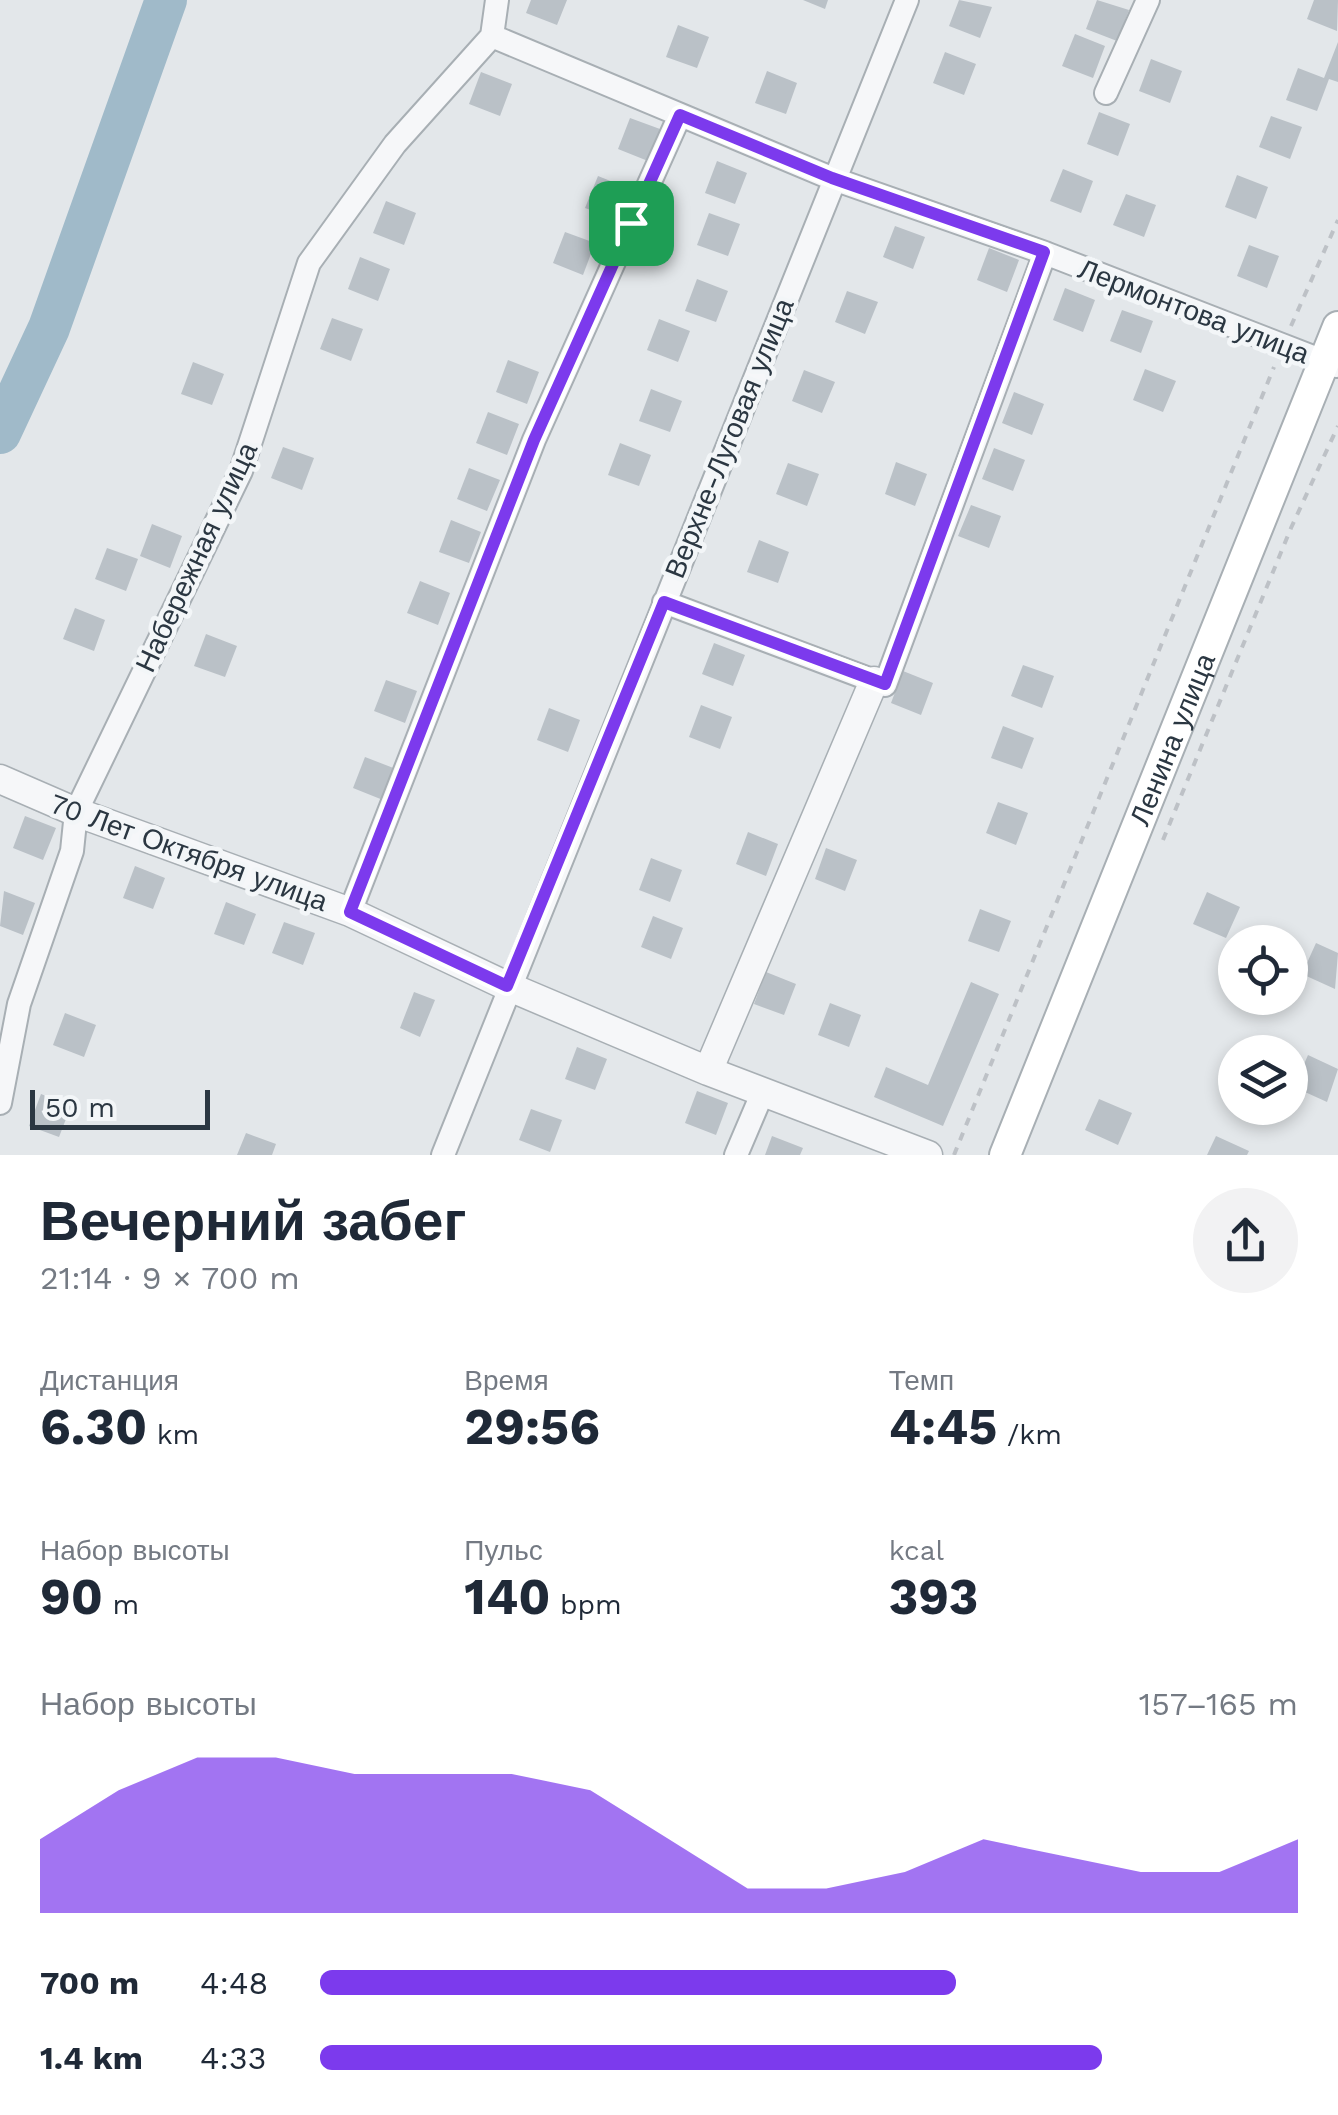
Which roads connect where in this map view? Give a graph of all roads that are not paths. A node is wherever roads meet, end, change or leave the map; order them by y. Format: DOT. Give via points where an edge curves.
graph roads {
  1 [pos="497,0"];
  2 [pos="907,0"];
  3 [pos="1148,0"];
  4 [pos="492,36"];
  5 [pos="1106,93"];
  6 [pos="680,115"];
  7 [pos="832,178"];
  8 [pos="1044,252"];
  9 [pos="1338,326"];
  10 [pos="1330,364"];
  11 [pos="664,602"];
  12 [pos="880,682"];
  13 [pos="0,780"];
  14 [pos="76,812"];
  15 [pos="350,912"];
  16 [pos="507,986"];
  17 [pos="708,1071"];
  18 [pos="762,1094"];
  19 [pos="0,1103"];
  20 [pos="442,1155"];
  21 [pos="736,1155"];
  22 [pos="928,1155"];
  23 [pos="1005,1155"];
  1 -- 4 [label="street"];
  2 -- 7 [label="street, Верхне-Луговая улица"];
  3 -- 5 [label="street"];
  4 -- 6 [label="street, Лермонтова улица"];
  4 -- 14 [label="street, Набережная улица" via="395,144 309,262 240,471"];
  6 -- 7 [label="street, Лермонтова улица"];
  6 -- 15 [label="street" via="534,440"];
  7 -- 8 [label="street, Лермонтова улица"];
  7 -- 11 [label="street, Верхне-Луговая улица"];
  8 -- 10 [label="street, Лермонтова улица"];
  8 -- 12 [label="street"];
  9 -- 10 [label="main road, Ленина улица"];
  10 -- 23 [label="main road, Ленина улица"];
  11 -- 12 [label="street"];
  11 -- 16 [label="street, Верхне-Луговая улица"];
  12 -- 17 [label="street"];
  13 -- 14 [label="street, 70 Лет Октября улица"];
  14 -- 15 [label="street, 70 Лет Октября улица"];
  14 -- 19 [label="street, Набережная улица" via="72,852 19,1004"];
  15 -- 16 [label="street, 70 Лет Октября улица"];
  16 -- 17 [label="street, 70 Лет Октября улица"];
  16 -- 20 [label="street, Верхне-Луговая улица"];
  17 -- 18 [label="street, 70 Лет Октября улица"];
  18 -- 21 [label="street"];
  18 -- 22 [label="street, 70 Лет Октября улица"];
}
